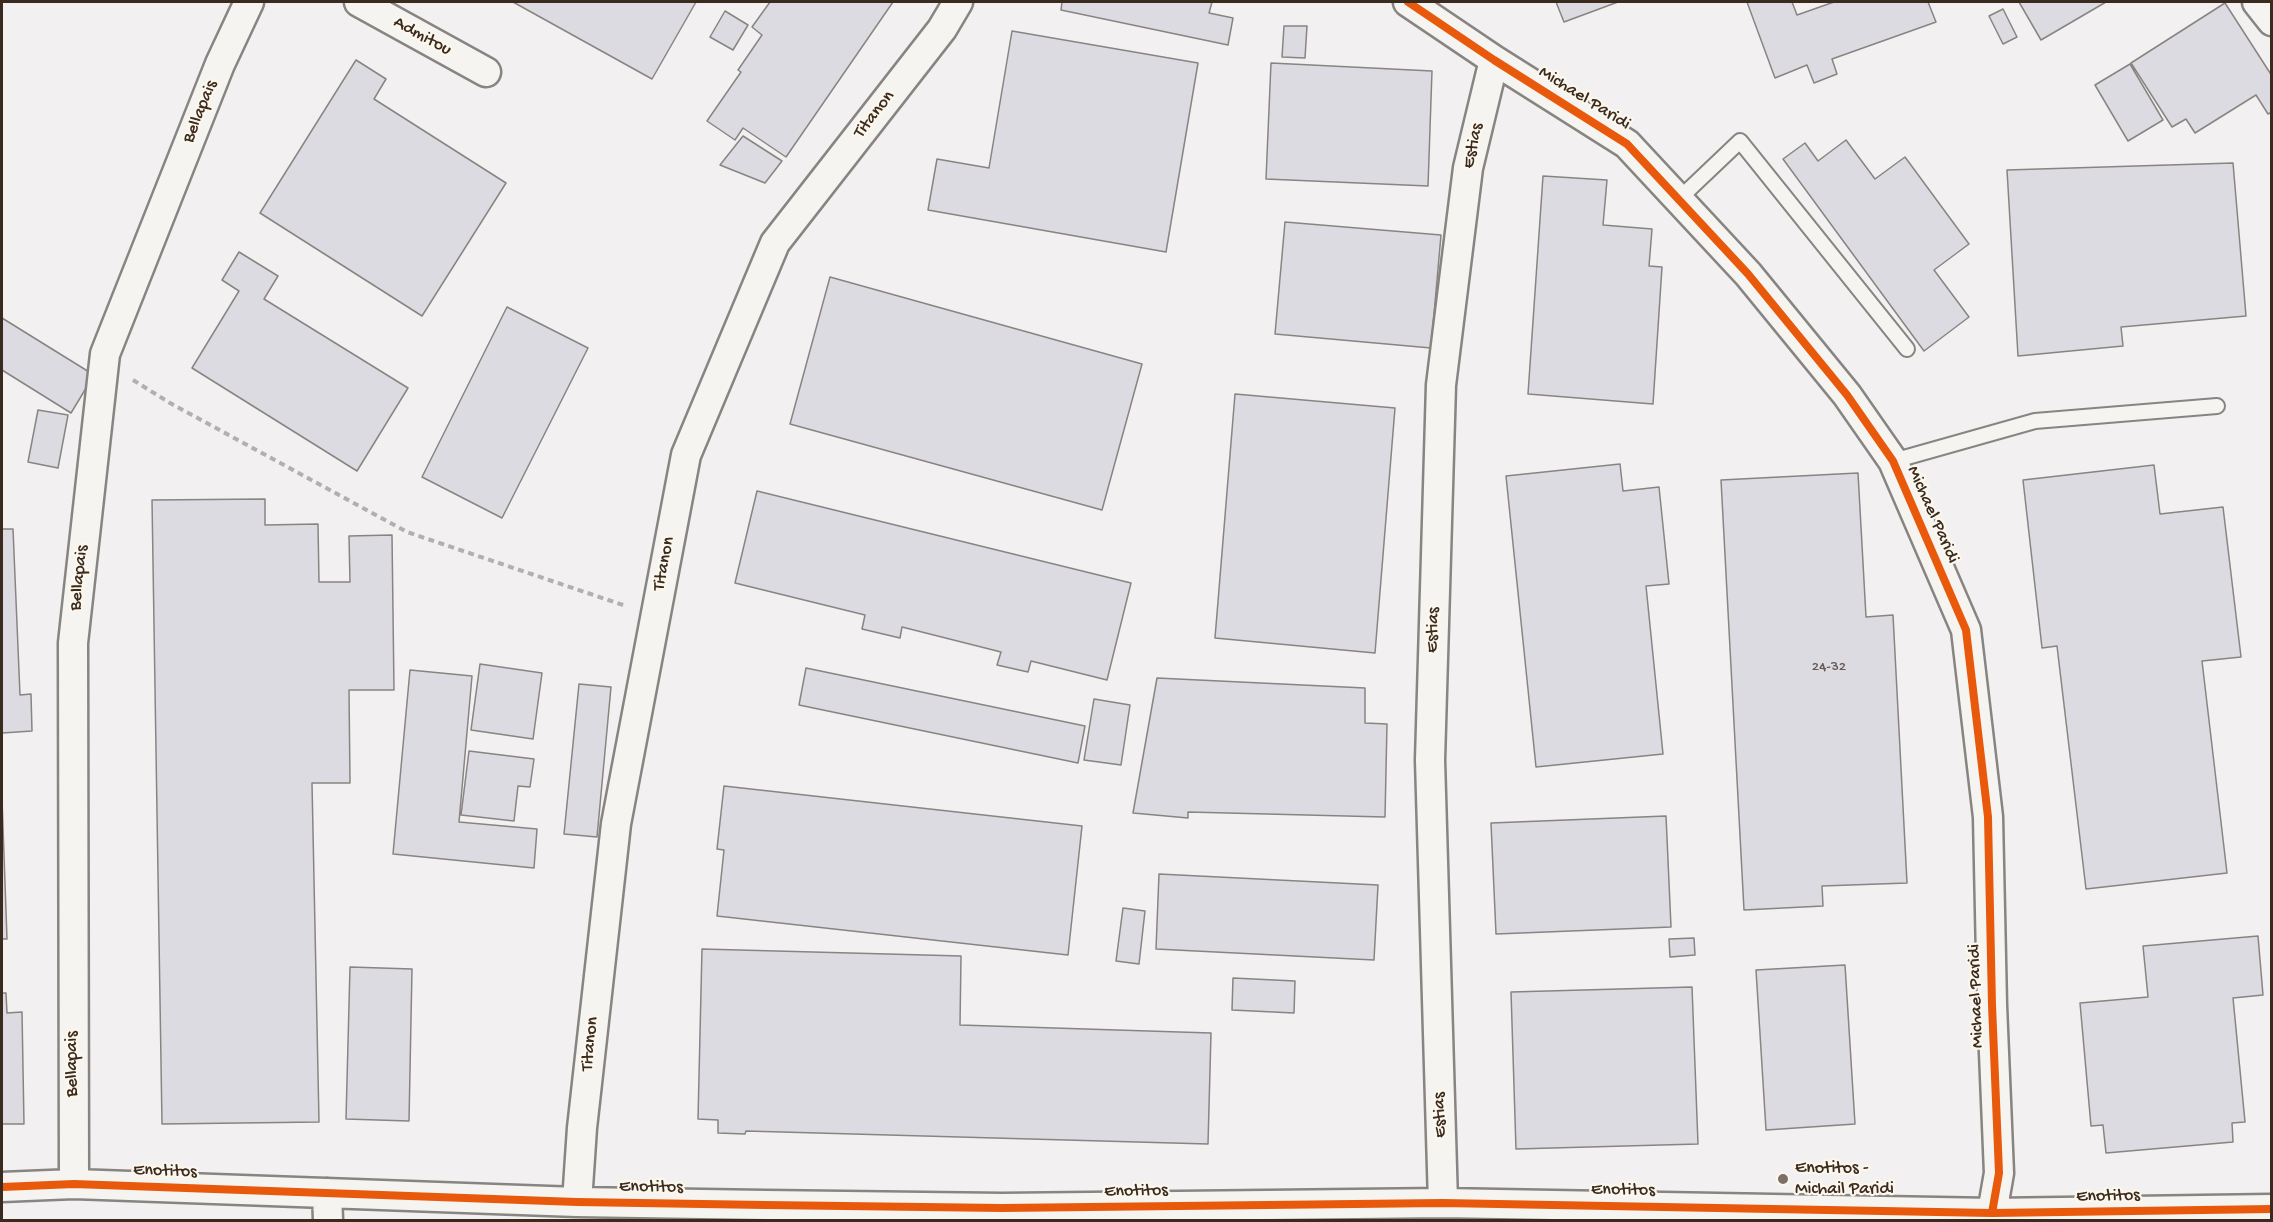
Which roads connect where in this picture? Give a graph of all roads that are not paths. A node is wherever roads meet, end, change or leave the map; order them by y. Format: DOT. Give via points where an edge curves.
graph roads {
  1 [pos="249,2"];
  2 [pos="359,2"];
  3 [pos="958,2"];
  4 [pos="1408,2"];
  5 [pos="2257,2"];
  6 [pos="2271,21"];
  7 [pos="1494,60"];
  8 [pos="486,72"];
  9 [pos="1678,199"];
  10 [pos="1907,349"];
  11 [pos="2217,406"];
  12 [pos="1893,461"];
  13 [pos="74,1184"];
  14 [pos="2,1186"];
  15 [pos="577,1202"];
  16 [pos="1443,1203"];
  17 [pos="327,1207"];
  18 [pos="2271,1209"];
  19 [pos="765,1213"];
  20 [pos="1992,1213"];
  1 -- 13 [label="street, Bellapais" via="220,64 105,354 73,643"];
  2 -- 8 [label="street, Admitou"];
  3 -- 15 [label="street, Titanon" via="942,29 775,243 686,455 616,824"];
  4 -- 7 [label="street, Michael Paridi"];
  5 -- 6 [label="street"];
  7 -- 9 [label="street, Michael Paridi" via="1628,144"];
  7 -- 16 [label="street, Estias" via="1468,168 1441,385 1430,760"];
  9 -- 10 [label="lane" via="1740,141"];
  9 -- 12 [label="street, Michael Paridi" via="1748,274 1847,395"];
  11 -- 12 [label="lane" via="2035,422"];
  12 -- 20 [label="street, Michael Paridi" via="1966,630 1989,817 1999,1173"];
  13 -- 14 [label="street, Enotitos"];
  13 -- 17 [label="street, Enotitos"];
  15 -- 17 [label="street, Enotitos"];
  15 -- 19 [label="street, Enotitos"];
  16 -- 19 [label="street, Enotitos"];
  16 -- 20 [label="street, Enotitos"];
  18 -- 20 [label="street, Enotitos"];
}
